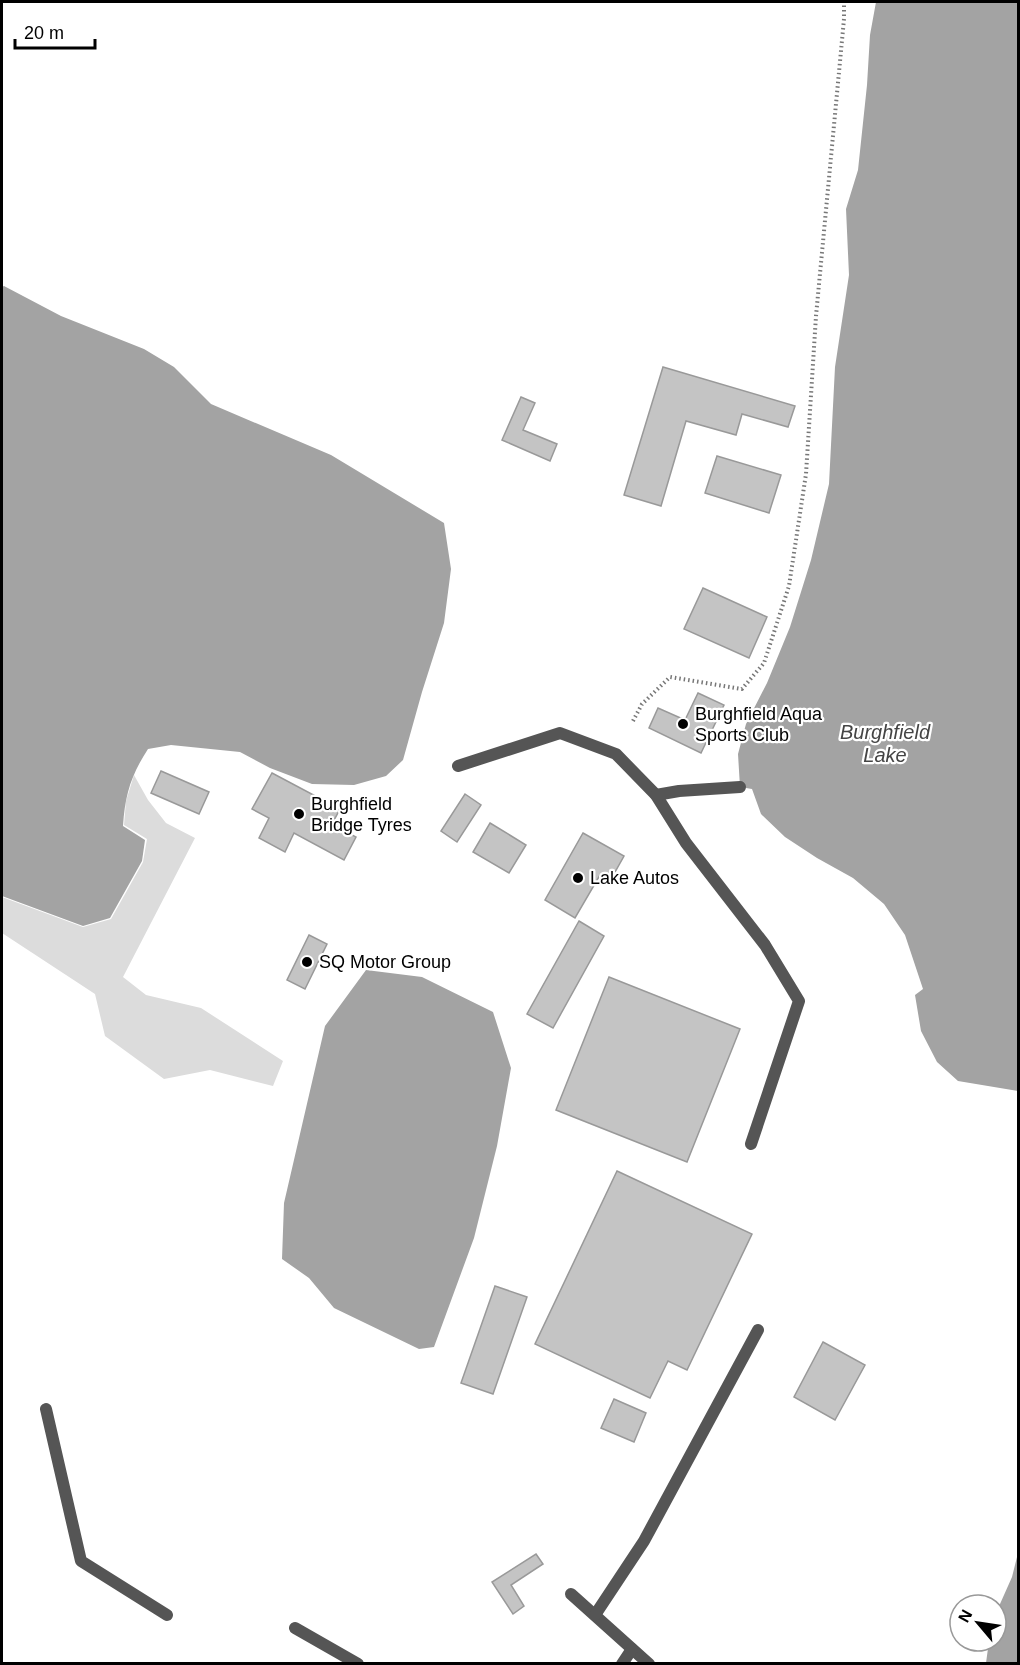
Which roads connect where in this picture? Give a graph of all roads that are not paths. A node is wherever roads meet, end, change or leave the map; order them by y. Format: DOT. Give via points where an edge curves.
graph roads {
  1 [pos="458,766"];
  2 [pos="740,787"];
  3 [pos="656,795"];
  4 [pos="751,1144"];
  5 [pos="758,1330"];
  6 [pos="46,1409"];
  7 [pos="571,1594"];
  8 [pos="167,1615"];
  9 [pos="595,1616"];
  10 [pos="295,1628"];
  11 [pos="632,1649"];
  12 [pos="358,1664"];
  13 [pos="622,1664"];
  14 [pos="649,1664"];
  1 -- 3 [label="lane" via="560,733 616,754"];
  2 -- 3 [label="lane"];
  3 -- 4 [label="lane" via="686,843 765,945 799,1001"];
  5 -- 9 [label="lane" via="644,1541"];
  6 -- 8 [label="lane" via="81,1561"];
  7 -- 9 [label="lane"];
  9 -- 11 [label="lane"];
  10 -- 12 [label="lane"];
  11 -- 13 [label="lane"];
  11 -- 14 [label="lane"];
}
